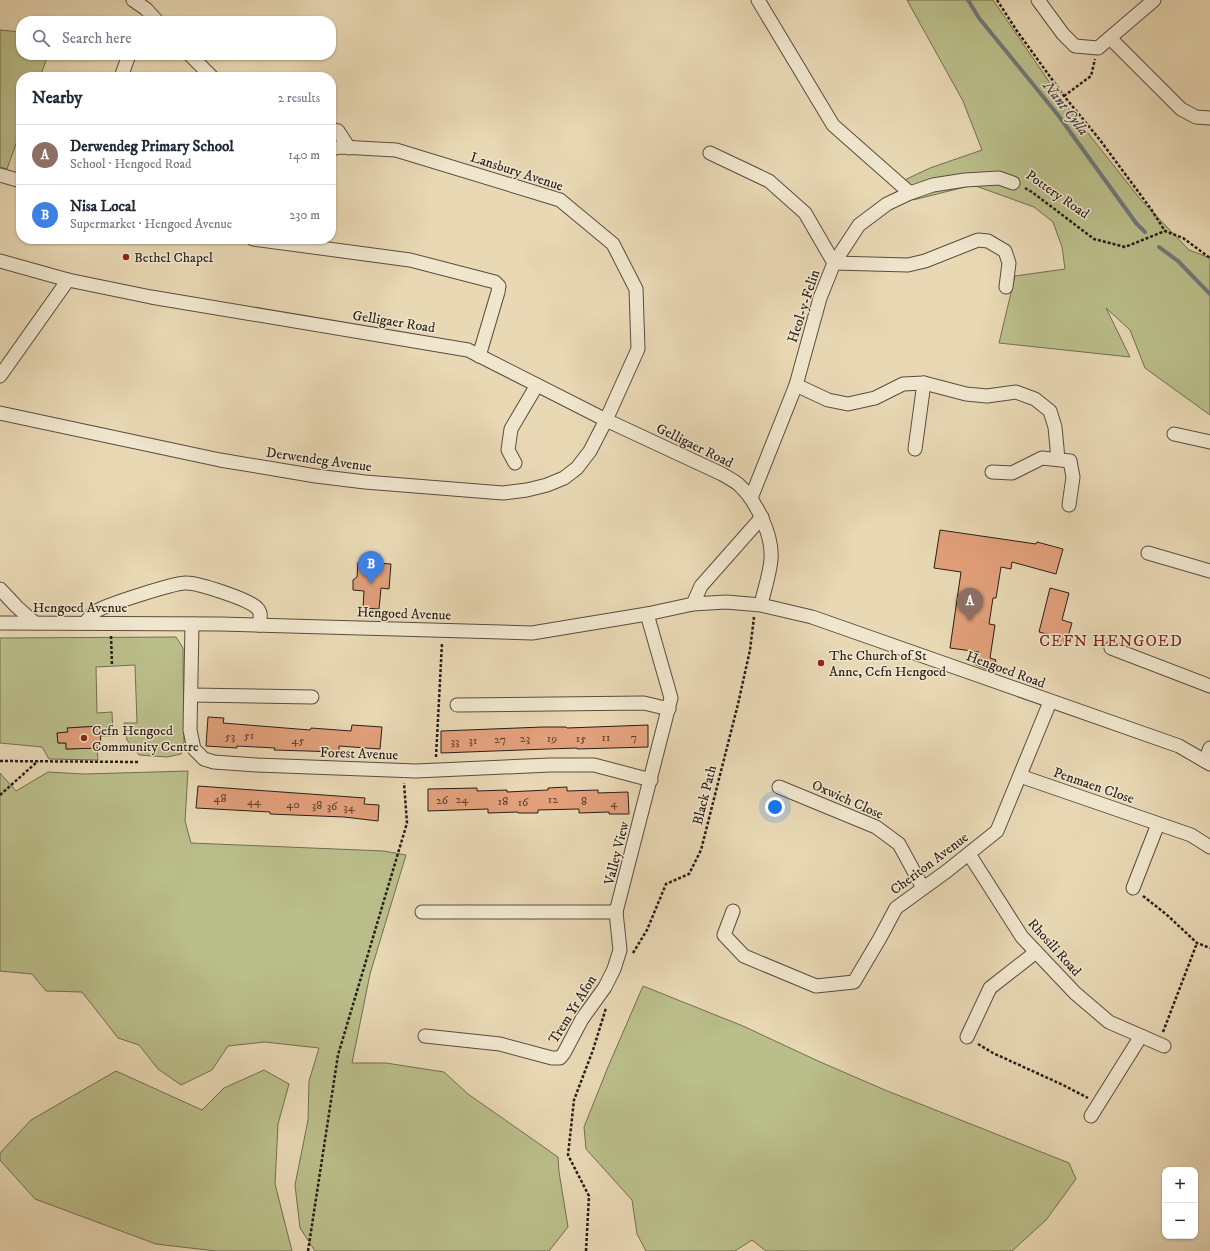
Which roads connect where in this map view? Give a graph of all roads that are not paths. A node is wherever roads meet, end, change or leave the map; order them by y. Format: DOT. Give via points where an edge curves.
graph roads {
  1 [pos="133,0"];
  2 [pos="758,0"];
  3 [pos="1038,0"];
  4 [pos="1154,0"];
  5 [pos="143,15"];
  6 [pos="1110,38"];
  7 [pos="127,60"];
  8 [pos="195,60"];
  9 [pos="123,72"];
  10 [pos="207,72"];
  11 [pos="1210,118"];
  12 [pos="336,131"];
  13 [pos="349,148"];
  14 [pos="336,149"];
  15 [pos="710,152"];
  16 [pos="0,175"];
  17 [pos="16,180"];
  18 [pos="1013,183"];
  19 [pos="910,193"];
  20 [pos="291,244"];
  21 [pos="0,261"];
  22 [pos="834,263"];
  23 [pos="68,280"];
  24 [pos="1006,287"];
  25 [pos="479,356"];
  26 [pos="0,376"];
  27 [pos="924,383"];
  28 [pos="537,385"];
  29 [pos="796,385"];
  30 [pos="0,413"];
  31 [pos="606,420"];
  32 [pos="1174,434"];
  33 [pos="1210,442"];
  34 [pos="915,449"];
  35 [pos="1064,460"];
  36 [pos="515,463"];
  37 [pos="992,472"];
  38 [pos="751,498"];
  39 [pos="1070,505"];
  40 [pos="762,517"];
  41 [pos="1148,553"];
  42 [pos="1210,571"];
  43 [pos="0,589"];
  44 [pos="693,604"];
  45 [pos="759,605"];
  46 [pos="647,614"];
  47 [pos="0,623"];
  48 [pos="35,623"];
  49 [pos="85,623"];
  50 [pos="192,624"];
  51 [pos="259,625"];
  52 [pos="1111,648"];
  53 [pos="1210,686"];
  54 [pos="191,695"];
  55 [pos="312,697"];
  56 [pos="1050,702"];
  57 [pos="457,705"];
  58 [pos="669,709"];
  59 [pos="1210,748"];
  60 [pos="1207,762"];
  61 [pos="1020,776"];
  62 [pos="651,780"];
  63 [pos="779,787"];
  64 [pos="1158,824"];
  65 [pos="1210,847"];
  66 [pos="969,854"];
  67 [pos="923,888"];
  68 [pos="1133,888"];
  69 [pos="734,911"];
  70 [pos="422,912"];
  71 [pos="616,912"];
  72 [pos="1036,952"];
  73 [pos="425,1036"];
  74 [pos="1141,1036"];
  75 [pos="967,1037"];
  76 [pos="1162,1045"];
  77 [pos="1091,1116"];
  1 -- 5 [label="street"];
  2 -- 19 [label="street" via="833,125"];
  3 -- 6 [label="street" via="1075,46 1098,48"];
  4 -- 6 [label="street"];
  6 -- 11 [label="street" via="1180,109 1196,117"];
  7 -- 9 [label="street"];
  8 -- 10 [label="street"];
  12 -- 13 [label="street"];
  13 -- 14 [label="street, Lansbury Avenue"];
  13 -- 31 [label="street, Lansbury Avenue" via="396,150 560,200 613,244 636,289 638,349"];
  15 -- 22 [label="street, Heol-y-Felin" via="774,185 805,214"];
  16 -- 17 [label="street"];
  18 -- 19 [label="street, Pottery Road" via="999,178 965,180 933,185"];
  19 -- 22 [label="street, Pottery Road" via="887,204 859,225"];
  20 -- 25 [label="street" via="410,260 496,282 499,286 498,292"];
  21 -- 23 [label="street, Gelligaer Road"];
  22 -- 24 [label="street" via="908,265 978,240 988,241 1005,251 1009,263"];
  22 -- 29 [label="street, Heol-y-Felin" via="820,298"];
  23 -- 25 [label="street, Gelligaer Road" via="151,297 468,350"];
  23 -- 26 [label="street"];
  25 -- 28 [label="street, Gelligaer Road"];
  27 -- 29 [label="street" via="903,384 875,398 848,404 828,400"];
  27 -- 34 [label="street"];
  27 -- 35 [label="street" via="966,394 987,396 1016,392 1035,399 1050,411"];
  28 -- 31 [label="street, Gelligaer Road"];
  28 -- 36 [label="street" via="511,429 508,450"];
  29 -- 38 [label="street, Heol-y-Felin"];
  30 -- 31 [label="street, Derwendeg Avenue" via="220,460 316,476 503,493 548,485 564,478 578,468"];
  31 -- 38 [label="street, Gelligaer Road" via="722,474 738,484"];
  32 -- 33 [label="street"];
  35 -- 37 [label="street" via="1042,458 1012,473"];
  35 -- 39 [label="street" via="1072,477"];
  38 -- 40 [label="street, Gelligaer Road"];
  40 -- 44 [label="street" via="701,586"];
  40 -- 45 [label="street, Gelligaer Road" via="771,558"];
  41 -- 42 [label="street"];
  43 -- 48 [label="street"];
  44 -- 45 [label="street, Hengoed Road" via="726,602"];
  44 -- 46 [label="street, Hengoed Avenue"];
  45 -- 56 [label="street, Hengoed Road" via="812,618"];
  46 -- 51 [label="street, Hengoed Avenue" via="532,633"];
  46 -- 58 [label="street, Valley View" via="671,698"];
  47 -- 48 [label="street, Hengoed Avenue"];
  48 -- 49 [label="street, Hengoed Avenue"];
  49 -- 50 [label="street, Hengoed Avenue"];
  49 -- 51 [label="street" via="95,612 114,604 185,583 205,586 246,601 260,613"];
  50 -- 51 [label="street, Hengoed Avenue"];
  50 -- 54 [label="street, Forest Avenue"];
  52 -- 53 [label="street"];
  54 -- 55 [label="street"];
  54 -- 62 [label="street, Forest Avenue" via="190,730 194,749 204,759 214,762 404,770 594,765"];
  56 -- 60 [label="street, Hengoed Road" via="1179,746"];
  56 -- 61 [label="street, Cheriton Avenue"];
  57 -- 58 [label="street" via="644,703"];
  58 -- 62 [label="street, Valley View"];
  59 -- 60 [label="street"];
  61 -- 64 [label="street, Penmaen Close"];
  61 -- 66 [label="street, Cheriton Avenue" via="997,832"];
  62 -- 71 [label="street, Valley View"];
  63 -- 67 [label="street, Oxwich Close" via="876,827 899,844"];
  64 -- 65 [label="street, Penmaen Close" via="1191,836"];
  64 -- 68 [label="street"];
  66 -- 67 [label="street, Cheriton Avenue"];
  66 -- 72 [label="street, Rhosili Road" via="1022,937"];
  67 -- 69 [label="street, Cheriton Avenue" via="896,908 854,982 816,986 744,956 724,935"];
  70 -- 71 [label="street"];
  71 -- 73 [label="street, Trem Yr Afon" via="620,950 614,969 560,1058 500,1044"];
  72 -- 74 [label="street, Rhosili Road" via="1075,994 1109,1022"];
  72 -- 75 [label="street" via="990,988"];
  74 -- 76 [label="street, Rhosili Road"];
  74 -- 77 [label="street"];
}
